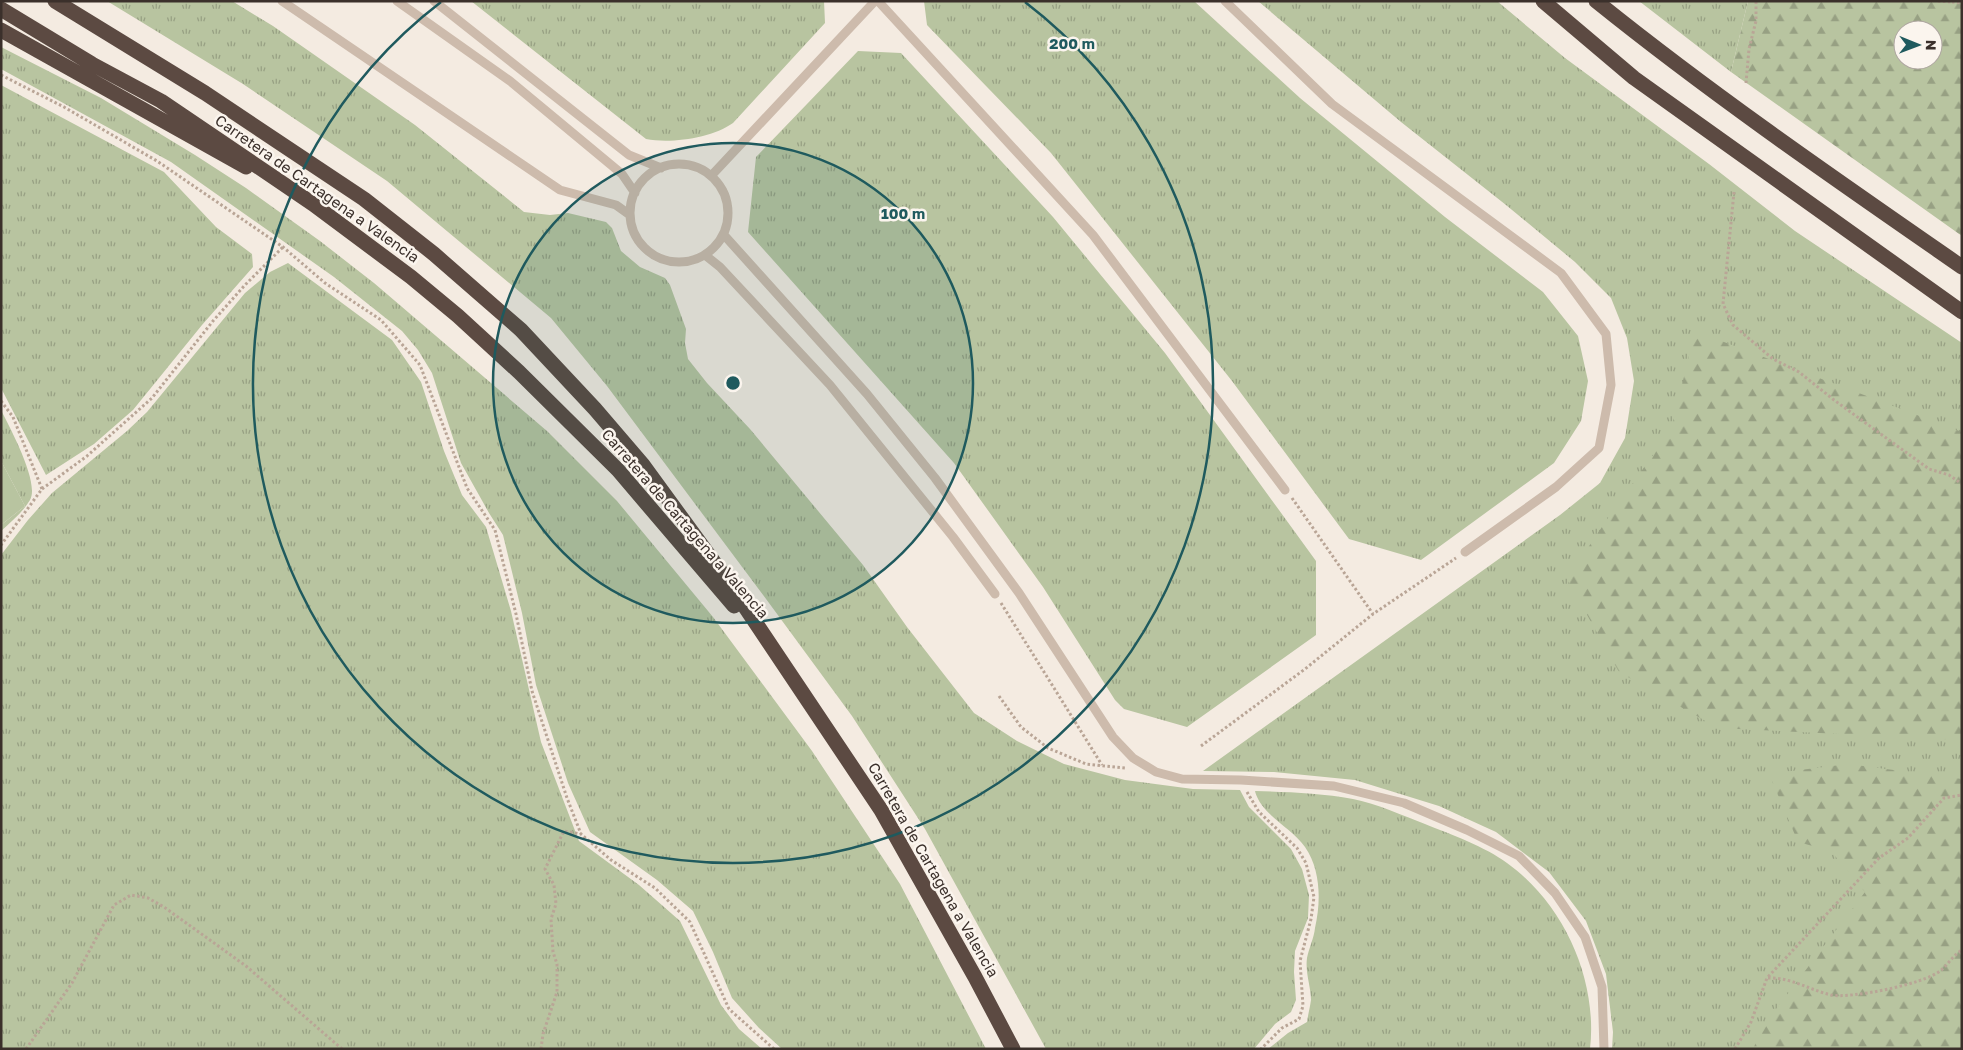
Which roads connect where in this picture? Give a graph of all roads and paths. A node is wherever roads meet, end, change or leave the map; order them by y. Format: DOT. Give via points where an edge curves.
graph roads {
  1 [pos="55,1"];
  2 [pos="282,1"];
  3 [pos="396,1"];
  4 [pos="434,1"];
  5 [pos="876,1"];
  6 [pos="1224,1"];
  7 [pos="1543,1"];
  8 [pos="1596,1"];
  9 [pos="1756,1"];
  10 [pos="1938,1"];
  11 [pos="1951,1"];
  12 [pos="1962,3"];
  13 [pos="1,10"];
  14 [pos="1,30"];
  15 [pos="1,75"];
  16 [pos="1746,83"];
  17 [pos="660,168"];
  18 [pos="711,176"];
  19 [pos="291,190"];
  20 [pos="1734,192"];
  21 [pos="635,193"];
  22 [pos="630,215"];
  23 [pos="724,235"];
  24 [pos="283,247"];
  25 [pos="704,256"];
  26 [pos="1962,267"];
  27 [pos="1962,312"];
  28 [pos="1,402"];
  29 [pos="1962,484"];
  30 [pos="42,489"];
  31 [pos="1286,490"];
  32 [pos="1,545"];
  33 [pos="1465,552"];
  34 [pos="995,594"];
  35 [pos="1373,614"];
  36 [pos="782,662"];
  37 [pos="999,696"];
  38 [pos="1200,746"];
  39 [pos="1102,766"];
  40 [pos="1129,768"];
  41 [pos="1241,780"];
  42 [pos="1962,795"];
  43 [pos="582,834"];
  44 [pos="1962,950"];
  45 [pos="1767,978"];
  46 [pos="26,1049"];
  47 [pos="342,1049"];
  48 [pos="541,1049"];
  49 [pos="774,1049"];
  50 [pos="1013,1049"];
  51 [pos="1261,1049"];
  52 [pos="1604,1049"];
  53 [pos="1735,1049"];
  1 -- 36 [label="highway, Carretera de Cartagena a Valencia" via="206,93 364,199 434,254 521,330 643,465"];
  2 -- 22 [label="lane" via="560,190 616,205"];
  3 -- 21 [label="lane" via="510,81 622,174"];
  4 -- 17 [label="lane" via="629,155"];
  5 -- 18 [label="lane"];
  5 -- 31 [label="lane" via="1093,235"];
  6 -- 33 [label="lane" via="1332,104 1561,273 1606,334 1612,385 1599,448 1556,488"];
  7 -- 27 [label="highway" via="1634,78"];
  8 -- 26 [label="highway" via="1666,58"];
  9 -- 16 [label="path"];
  10 -- 11 [label="path"];
  11 -- 12 [label="path"];
  13 -- 19 [label="highway, Carretera de Cartagena a Valencia" via="161,102"];
  14 -- 19 [label="highway" via="227,158"];
  15 -- 24 [label="path" via="157,161"];
  17 -- 18 [label="lane" via="673,164 687,165"];
  17 -- 21 [label="lane" via="650,174"];
  18 -- 23 [label="lane" via="722,188 728,203"];
  19 -- 36 [label="highway, Carretera de Cartagena a Valencia" via="411,277 519,372 618,470"];
  20 -- 29 [label="path" via="1724,304 1733,325 1773,359 1799,372 1929,469 1949,475"];
  21 -- 22 [label="lane"];
  22 -- 25 [label="lane" via="641,244 653,254 667,261 682,262"];
  23 -- 25 [label="lane"];
  23 -- 41 [label="lane" via="867,394 935,478 1019,593 1113,737 1133,758 1156,772 1182,779"];
  24 -- 30 [label="path" via="213,321 152,398 87,456"];
  24 -- 43 [label="path" via="325,282 380,320 420,364 467,488 495,530 532,691"];
  25 -- 34 [label="lane" via="720,267 830,385 954,537"];
  28 -- 30 [label="path" via="12,417"];
  30 -- 32 [label="path"];
  31 -- 35 [label="path"];
  33 -- 35 [label="path"];
  34 -- 39 [label="path"];
  35 -- 38 [label="path" via="1305,670"];
  36 -- 50 [label="highway, Carretera de Cartagena a Valencia" via="881,810"];
  37 -- 39 [label="path" via="1020,727 1048,748 1086,764"];
  39 -- 40 [label="path"];
  41 -- 51 [label="path" via="1258,812 1302,856 1314,897 1300,961 1303,1006 1299,1019 1282,1028"];
  41 -- 52 [label="lane" via="1334,786 1404,803 1519,856 1556,893 1585,938 1602,987"];
  42 -- 45 [label="path" via="1944,798 1908,838 1879,858"];
  43 -- 48 [label="path" via="564,831 546,869 554,885 556,904 551,919 557,992"];
  43 -- 49 [label="path" via="611,860 655,888 690,922 729,1009"];
  44 -- 45 [label="path" via="1930,978 1862,993 1834,996 1782,978"];
  45 -- 53 [label="path" via="1751,1022"];
  46 -- 47 [label="path" via="72,983 114,905 131,895 148,898 164,907 246,966"];
}
